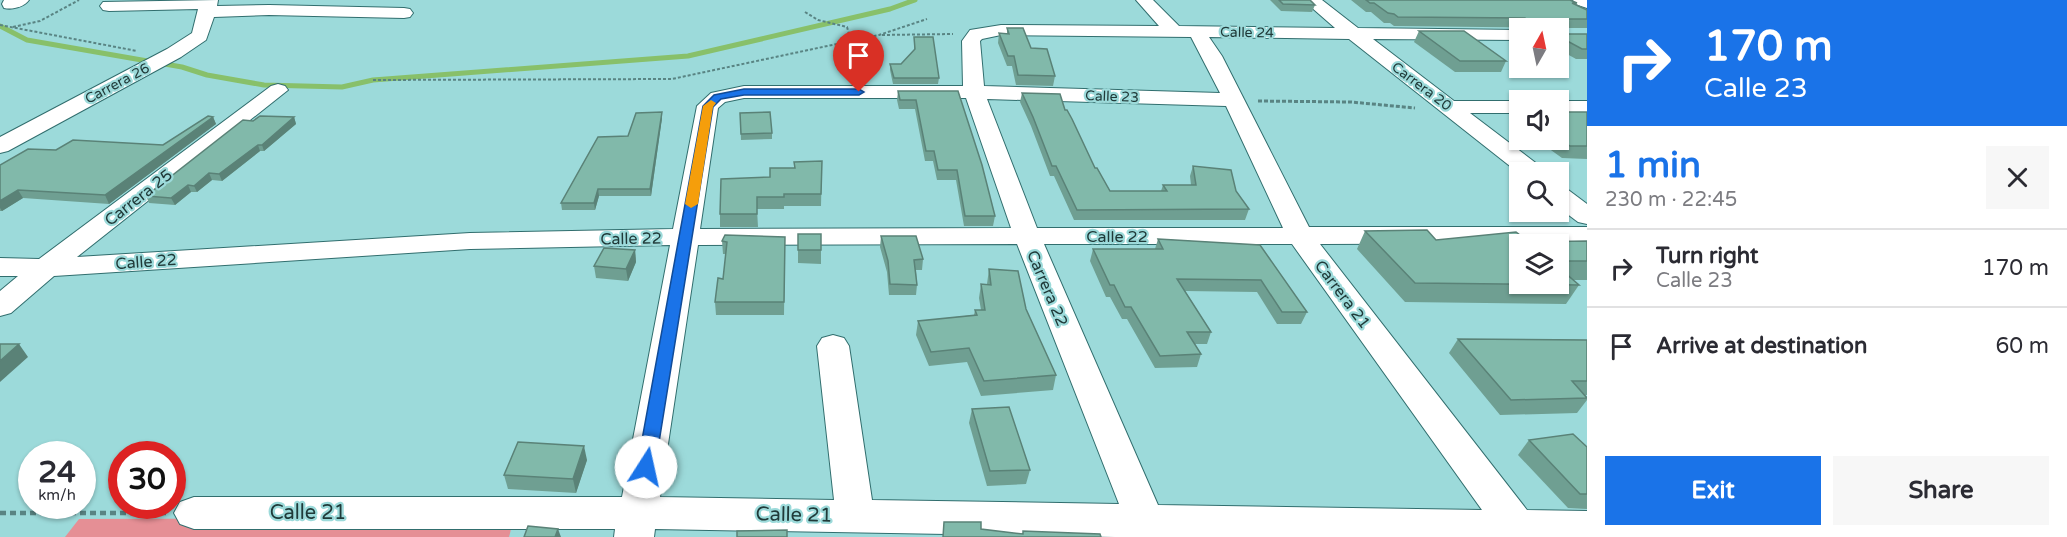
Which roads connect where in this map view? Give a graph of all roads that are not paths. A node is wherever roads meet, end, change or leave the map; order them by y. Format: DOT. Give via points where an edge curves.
graph roads {
  1 [pos="1144,0"];
  2 [pos="1311,0"];
  3 [pos="1565,0"];
  4 [pos="1581,0"];
  5 [pos="1587,3"];
  6 [pos="208,5"];
  7 [pos="109,6"];
  8 [pos="1587,11"];
  9 [pos="404,13"];
  10 [pos="1185,31"];
  11 [pos="1351,33"];
  12 [pos="976,34"];
  13 [pos="1509,35"];
  14 [pos="278,90"];
  15 [pos="974,92"];
  16 [pos="1233,100"];
  17 [pos="1449,107"];
  18 [pos="1509,107"];
  19 [pos="1569,107"];
  20 [pos="1587,107"];
  21 [pos="0,146"];
  22 [pos="1519,162"];
  23 [pos="1569,202"];
  24 [pos="1587,216"];
  25 [pos="1587,235"];
  26 [pos="1027,236"];
  27 [pos="1300,236"];
  28 [pos="686,237"];
  29 [pos="0,267"];
  30 [pos="46,268"];
  31 [pos="0,306"];
  32 [pos="833,346"];
  33 [pos="194,513"];
  34 [pos="855,515"];
  35 [pos="636,525"];
  36 [pos="1587,528"];
  37 [pos="1149,530"];
  38 [pos="1520,532"];
  1 -- 10 [label="street, Carrera 21"];
  2 -- 11 [label="street, Carrera 20"];
  3 -- 8 [label="street"];
  4 -- 5 [label="street"];
  6 -- 7 [label="street"];
  6 -- 9 [label="street"];
  6 -- 21 [label="street, Carrera 26" via="200,36 174,53 142,61"];
  10 -- 11 [label="street, Calle 24"];
  10 -- 12 [label="street, Calle 24" via="1001,30"];
  10 -- 16 [label="street, Carrera 21" via="1212,56"];
  11 -- 13 [label="street, Calle 24"];
  11 -- 17 [label="street, Carrera 20"];
  12 -- 15 [label="street, Carrera 22" via="971,41"];
  14 -- 30 [label="street, Carrera 25"];
  15 -- 16 [label="street, Calle 23"];
  15 -- 26 [label="street, Carrera 22"];
  15 -- 28 [label="street, Calle 23" via="744,92 718,97 708,106"];
  16 -- 27 [label="street, Carrera 21"];
  17 -- 18 [label="street"];
  17 -- 22 [label="street, Carrera 20"];
  19 -- 20 [label="street"];
  23 -- 24 [label="street"];
  25 -- 27 [label="street, Calle 22"];
  26 -- 27 [label="street, Calle 22"];
  26 -- 28 [label="street, Calle 22"];
  26 -- 37 [label="street, Carrera 22"];
  27 -- 38 [label="street, Carrera 21"];
  28 -- 30 [label="street, Calle 22" via="470,241"];
  28 -- 35 [label="street"];
  29 -- 30 [label="street, Calle 22"];
  30 -- 31 [label="street, Carrera 25"];
  32 -- 34 [label="street"];
  33 -- 35 [label="street, Calle 21"];
  34 -- 35 [label="street, Calle 21"];
  34 -- 37 [label="street, Calle 21"];
  36 -- 38 [label="street, Calle 21"];
  37 -- 38 [label="street, Calle 21"];
}
